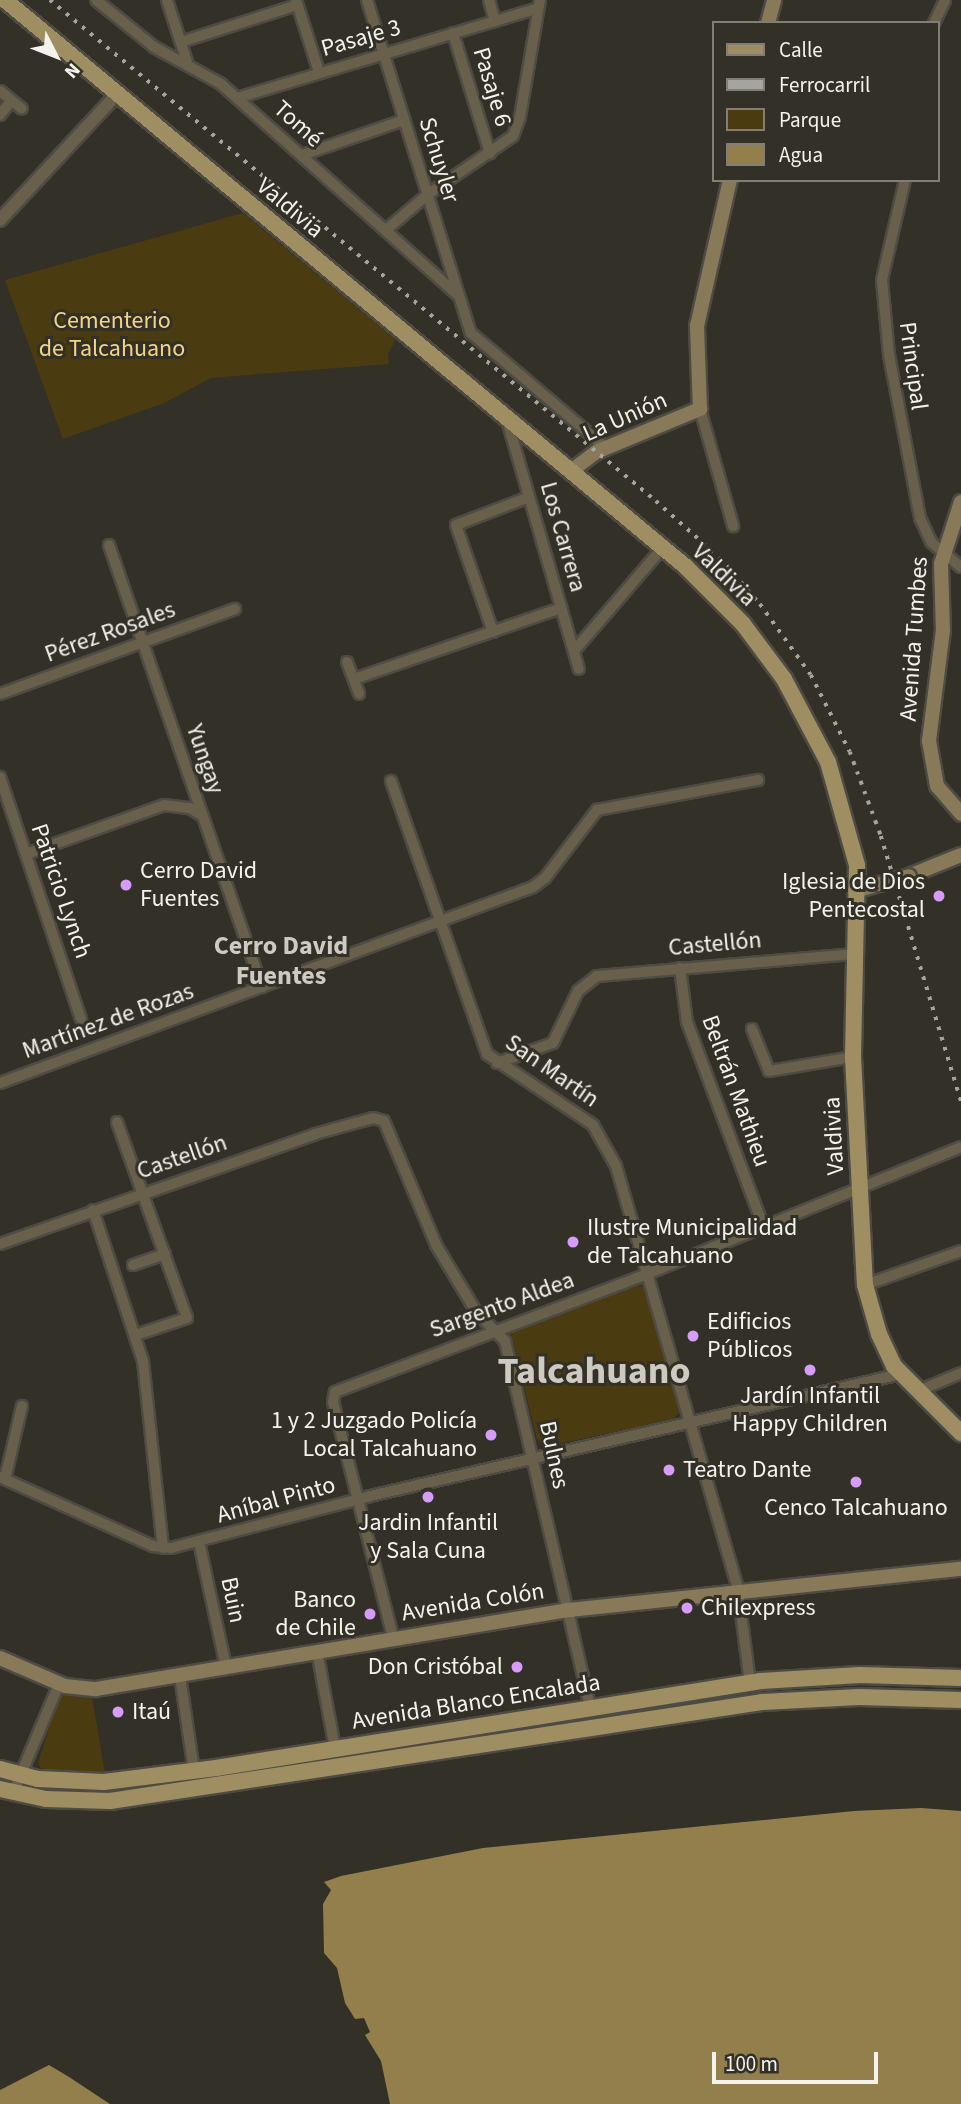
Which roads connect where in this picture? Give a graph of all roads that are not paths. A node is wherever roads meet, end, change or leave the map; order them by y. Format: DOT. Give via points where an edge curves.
graph roads {
  1 [pos="5,0"];
  2 [pos="96,0"];
  3 [pos="167,0"];
  4 [pos="367,0"];
  5 [pos="489,0"];
  6 [pos="774,0"];
  7 [pos="945,0"];
  8 [pos="297,2"];
  9 [pos="539,4"];
  10 [pos="495,20"];
  11 [pos="769,21"];
  12 [pos="935,21"];
  13 [pos="453,33"];
  14 [pos="181,42"];
  15 [pos="383,53"];
  16 [pos="187,62"];
  17 [pos="319,72"];
  18 [pos="0,91"];
  19 [pos="117,94"];
  20 [pos="237,98"];
  21 [pos="11,101"];
  22 [pos="22,109"];
  23 [pos="0,115"];
  24 [pos="404,120"];
  25 [pos="490,153"];
  26 [pos="302,155"];
  27 [pos="730,182"];
  28 [pos="905,182"];
  29 [pos="427,195"];
  30 [pos="0,220"];
  31 [pos="386,230"];
  32 [pos="460,297"];
  33 [pos="700,409"];
  34 [pos="506,416"];
  35 [pos="606,448"];
  36 [pos="571,471"];
  37 [pos="529,498"];
  38 [pos="961,502"];
  39 [pos="733,526"];
  40 [pos="109,545"];
  41 [pos="663,548"];
  42 [pos="944,548"];
  43 [pos="961,566"];
  44 [pos="561,608"];
  45 [pos="235,609"];
  46 [pos="493,632"];
  47 [pos="143,643"];
  48 [pos="574,651"];
  49 [pos="347,662"];
  50 [pos="579,669"];
  51 [pos="354,680"];
  52 [pos="0,694"];
  53 [pos="359,694"];
  54 [pos="0,777"];
  55 [pos="758,780"];
  56 [pos="391,781"];
  57 [pos="961,814"];
  58 [pos="204,818"];
  59 [pos="26,854"];
  60 [pos="961,855"];
  61 [pos="855,891"];
  62 [pos="440,923"];
  63 [pos="853,954"];
  64 [pos="680,968"];
  65 [pos="262,987"];
  66 [pos="81,1019"];
  67 [pos="752,1030"];
  68 [pos="853,1057"];
  69 [pos="497,1063"];
  70 [pos="0,1083"];
  71 [pos="381,1119"];
  72 [pos="117,1122"];
  73 [pos="961,1147"];
  74 [pos="859,1186"];
  75 [pos="143,1193"];
  76 [pos="93,1210"];
  77 [pos="763,1225"];
  78 [pos="0,1244"];
  79 [pos="961,1251"];
  80 [pos="165,1254"];
  81 [pos="133,1265"];
  82 [pos="647,1272"];
  83 [pos="865,1285"];
  84 [pos="495,1329"];
  85 [pos="136,1335"];
  86 [pos="961,1373"];
  87 [pos="901,1374"];
  88 [pos="918,1391"];
  89 [pos="22,1406"];
  90 [pos="690,1424"];
  91 [pos="961,1433"];
  92 [pos="533,1458"];
  93 [pos="3,1478"];
  94 [pos="360,1499"];
  95 [pos="199,1542"];
  96 [pos="163,1548"];
  97 [pos="961,1569"];
  98 [pos="738,1590"];
  99 [pos="569,1610"];
  100 [pos="393,1637"];
  101 [pos="317,1651"];
  102 [pos="0,1658"];
  103 [pos="226,1667"];
  104 [pos="180,1676"];
  105 [pos="961,1678"];
  106 [pos="750,1682"];
  107 [pos="59,1684"];
  108 [pos="961,1700"];
  109 [pos="738,1706"];
  110 [pos="590,1707"];
  111 [pos="606,1726"];
  112 [pos="335,1748"];
  113 [pos="0,1769"];
  114 [pos="316,1770"];
  115 [pos="194,1772"];
  116 [pos="21,1776"];
  117 [pos="207,1786"];
  118 [pos="6,1791"];
  119 [pos="31,1797"];
  1 -- 19 [label="main road, Valdivia"];
  2 -- 16 [label="street, Tomé" via="154,47"];
  3 -- 14 [label="street"];
  4 -- 15 [label="street, Schuyler"];
  5 -- 10 [label="street, Pasaje 6"];
  6 -- 11 [label="main road"];
  7 -- 12 [label="street"];
  8 -- 14 [label="street"];
  8 -- 17 [label="street"];
  9 -- 10 [label="street, Pasaje 3"];
  9 -- 25 [label="street" via="517,130"];
  10 -- 13 [label="street, Pasaje 3"];
  13 -- 15 [label="street, Pasaje 3"];
  13 -- 25 [label="street, Pasaje 6"];
  14 -- 16 [label="street"];
  15 -- 17 [label="street, Pasaje 3"];
  15 -- 24 [label="street, Schuyler"];
  16 -- 20 [label="street, Tomé"];
  17 -- 20 [label="street, Pasaje 3"];
  18 -- 21 [label="street"];
  19 -- 30 [label="street"];
  19 -- 34 [label="main road, Valdivia"];
  20 -- 26 [label="street, Tomé"];
  21 -- 22 [label="street"];
  21 -- 23 [label="street"];
  24 -- 26 [label="street"];
  24 -- 29 [label="street, Schuyler"];
  25 -- 29 [label="street"];
  26 -- 31 [label="street, Tomé"];
  27 -- 33 [label="main road" via="697,326"];
  28 -- 42 [label="street, Principal" via="884,271 883,298 911,483 925,534"];
  29 -- 31 [label="street"];
  29 -- 32 [label="street, Schuyler"];
  31 -- 32 [label="street, Tomé"];
  32 -- 35 [label="street, Schuyler" via="471,333"];
  33 -- 35 [label="main road, La Unión"];
  33 -- 39 [label="street"];
  34 -- 36 [label="main road, Valdivia"];
  34 -- 37 [label="street, Los Carrera"];
  35 -- 36 [label="main road, La Unión"];
  36 -- 41 [label="main road, Valdivia"];
  37 -- 44 [label="street, Los Carrera"];
  37 -- 46 [label="street" via="456,525"];
  38 -- 42 [label="main road, Avenida Tumbes"];
  40 -- 47 [label="street, Yungay"];
  41 -- 48 [label="street"];
  41 -- 61 [label="main road, Valdivia" via="743,624 799,703 838,794 855,857"];
  42 -- 43 [label="street, Principal"];
  42 -- 57 [label="main road, Avenida Tumbes" via="943,630 929,751 940,794"];
  44 -- 46 [label="street"];
  44 -- 48 [label="street, Los Carrera"];
  45 -- 47 [label="street, Pérez Rosales"];
  46 -- 51 [label="street"];
  47 -- 52 [label="street, Pérez Rosales"];
  47 -- 58 [label="street, Yungay"];
  48 -- 50 [label="street, Los Carrera"];
  49 -- 51 [label="street"];
  51 -- 53 [label="street"];
  54 -- 59 [label="street, Patricio Lynch"];
  55 -- 62 [label="street, Martínez de Rozas" via="597,810 541,882"];
  56 -- 62 [label="street, San Martín"];
  58 -- 59 [label="street" via="190,808 164,805"];
  58 -- 65 [label="street, Yungay"];
  59 -- 66 [label="street, Patricio Lynch"];
  60 -- 61 [label="main road, bridge"];
  61 -- 63 [label="main road, Valdivia"];
  62 -- 65 [label="street, Martínez de Rozas"];
  62 -- 69 [label="street, San Martín" via="486,1050"];
  63 -- 64 [label="street, Castellón"];
  63 -- 68 [label="main road, Valdivia"];
  64 -- 69 [label="street, Castellón" via="592,978 578,991 553,1043"];
  64 -- 77 [label="street, Beltrán Mathieu" via="687,1022"];
  65 -- 70 [label="street, Martínez de Rozas"];
  67 -- 68 [label="street" via="769,1071"];
  68 -- 74 [label="main road, Valdivia"];
  69 -- 82 [label="street, San Martín" via="598,1130 619,1176"];
  71 -- 75 [label="street, Castellón" via="315,1133"];
  71 -- 84 [label="street, Bulnes" via="436,1245 478,1313"];
  72 -- 75 [label="street"];
  73 -- 74 [label="street, Sargento Aldea"];
  74 -- 77 [label="street, Sargento Aldea"];
  74 -- 83 [label="main road, Valdivia"];
  75 -- 76 [label="street, Castellón"];
  75 -- 80 [label="street"];
  76 -- 78 [label="street, Castellón"];
  76 -- 85 [label="street"];
  77 -- 82 [label="street, Sargento Aldea"];
  79 -- 83 [label="street"];
  80 -- 81 [label="street"];
  80 -- 85 [label="street" via="187,1318"];
  82 -- 84 [label="street, Sargento Aldea"];
  82 -- 90 [label="street, San Martín"];
  83 -- 87 [label="main road, Valdivia" via="884,1346"];
  84 -- 92 [label="street, Bulnes" via="505,1341"];
  84 -- 94 [label="street, Sargento Aldea" via="333,1395"];
  85 -- 96 [label="street" via="146,1381"];
  86 -- 88 [label="street"];
  87 -- 88 [label="main road, Valdivia"];
  87 -- 90 [label="street, Aníbal Pinto"];
  88 -- 91 [label="main road, Valdivia"];
  89 -- 93 [label="street"];
  90 -- 92 [label="street, Aníbal Pinto"];
  90 -- 98 [label="street, San Martín"];
  92 -- 94 [label="street, Aníbal Pinto"];
  92 -- 99 [label="street, Bulnes"];
  93 -- 96 [label="street"];
  94 -- 95 [label="street, Aníbal Pinto"];
  94 -- 100 [label="street"];
  95 -- 96 [label="street, Aníbal Pinto"];
  95 -- 103 [label="street, Buin"];
  97 -- 98 [label="main road, Avenida Colón"];
  98 -- 99 [label="main road, Avenida Colón"];
  98 -- 106 [label="street, San Martín"];
  99 -- 100 [label="main road, Avenida Colón"];
  99 -- 110 [label="street, Bulnes"];
  100 -- 101 [label="main road, Avenida Colón"];
  101 -- 103 [label="main road, Avenida Colón"];
  101 -- 112 [label="street"];
  102 -- 107 [label="main road, Avenida Colón"];
  103 -- 104 [label="main road, Avenida Colón"];
  104 -- 107 [label="main road, Avenida Colón" via="96,1689"];
  104 -- 115 [label="street"];
  105 -- 106 [label="main road, Avenida Blanco Encalada" via="860,1675"];
  106 -- 109 [label="main road"];
  106 -- 110 [label="main road, Avenida Blanco Encalada"];
  107 -- 116 [label="street"];
  108 -- 109 [label="main road, Avenida Blanco Encalada" via="802,1698"];
  109 -- 111 [label="main road, Avenida Blanco Encalada"];
  110 -- 111 [label="main road"];
  110 -- 112 [label="main road, Avenida Blanco Encalada"];
  111 -- 114 [label="main road, Avenida Blanco Encalada"];
  112 -- 114 [label="main road"];
  112 -- 115 [label="main road, Avenida Blanco Encalada"];
  113 -- 116 [label="main road, Avenida Blanco Encalada"];
  114 -- 117 [label="main road, Avenida Blanco Encalada"];
  115 -- 116 [label="main road, Avenida Blanco Encalada" via="85,1783"];
  115 -- 117 [label="main road"];
  116 -- 118 [label="street"];
  116 -- 119 [label="street"];
  117 -- 119 [label="main road, Avenida Blanco Encalada" via="110,1801"];
  118 -- 119 [label="main road, Avenida Blanco Encalada"];
}
